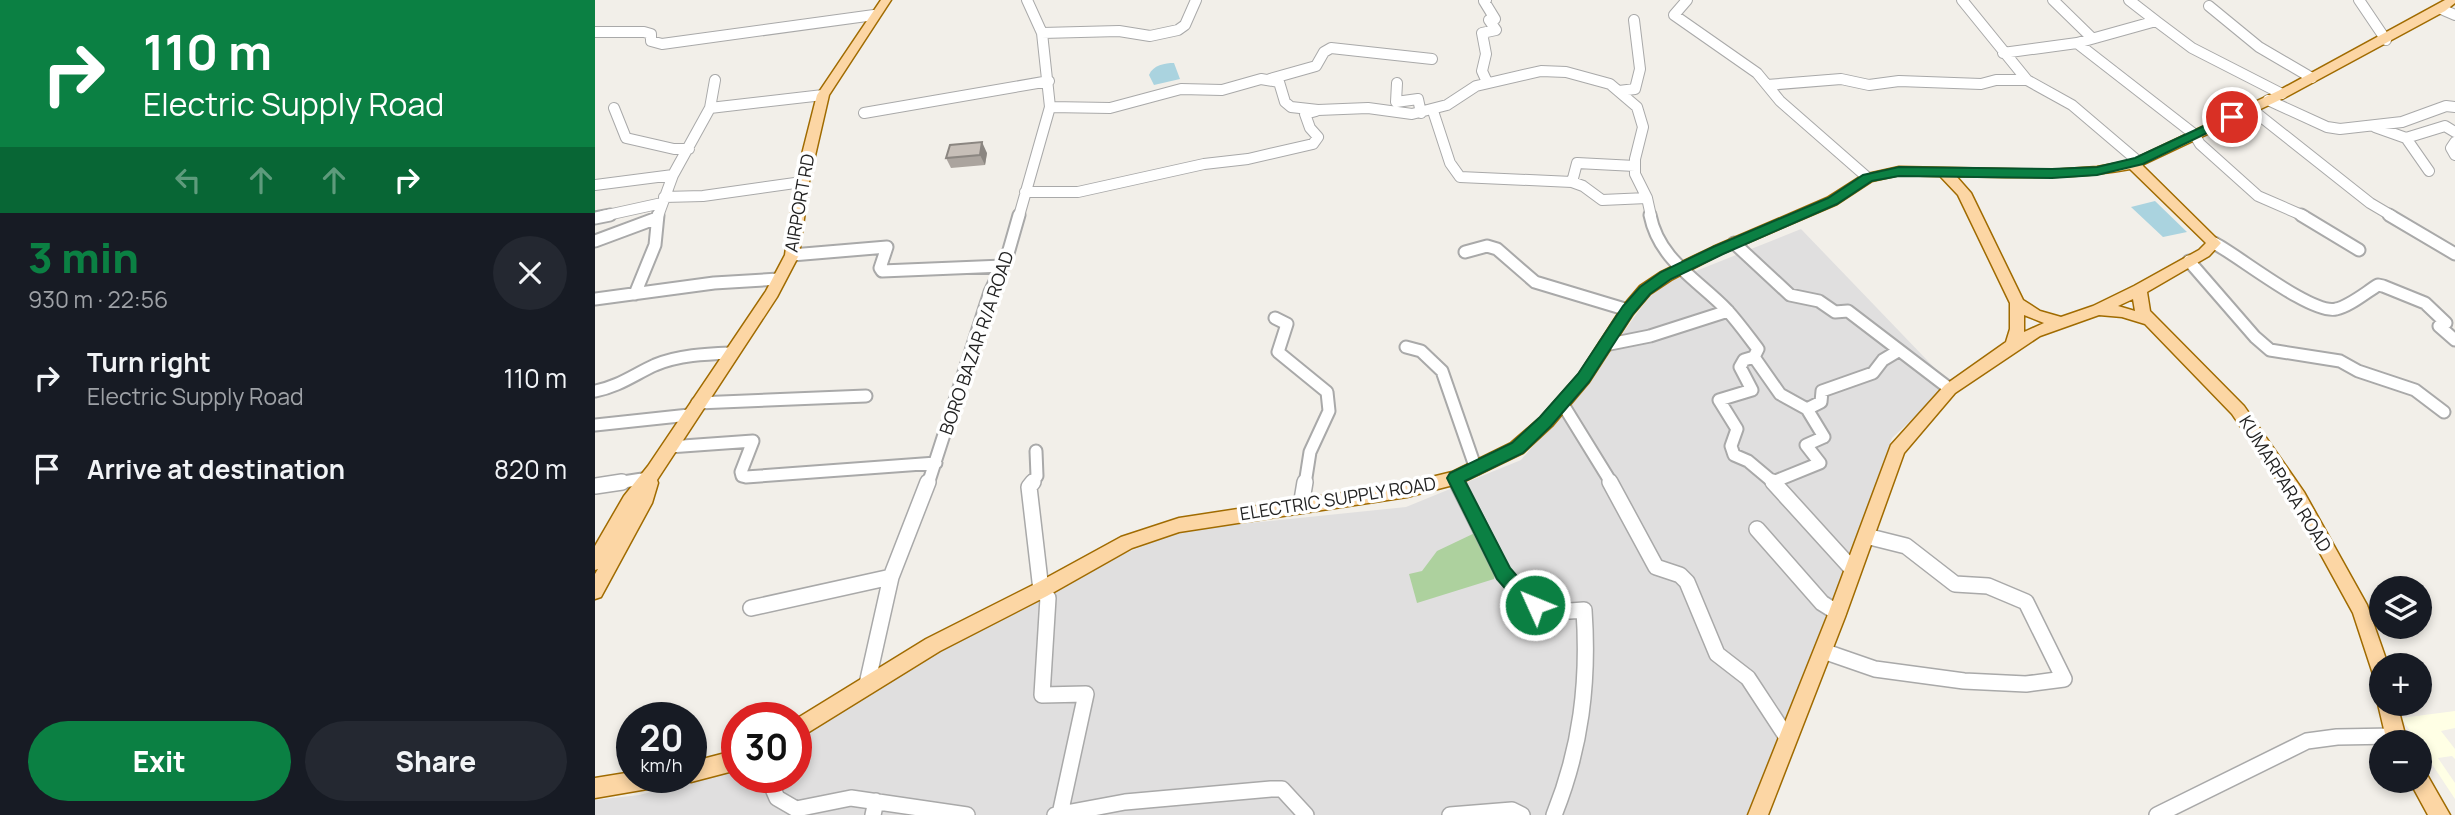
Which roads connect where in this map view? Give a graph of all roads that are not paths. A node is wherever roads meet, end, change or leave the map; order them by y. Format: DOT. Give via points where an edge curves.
graph roads {
  1 [pos="886,0"];
  2 [pos="1027,0"];
  3 [pos="1196,0"];
  4 [pos="1486,0"];
  5 [pos="1687,0"];
  6 [pos="1962,0"];
  7 [pos="2053,0"];
  8 [pos="2129,0"];
  9 [pos="2360,0"];
  10 [pos="2209,6"];
  11 [pos="2449,8"];
  12 [pos="874,15"];
  13 [pos="1634,20"];
  14 [pos="2156,21"];
  15 [pos="595,32"];
  16 [pos="1042,33"];
  17 [pos="2092,38"];
  18 [pos="2386,40"];
  19 [pos="2077,43"];
  20 [pos="2003,53"];
  21 [pos="1432,59"];
  22 [pos="2312,78"];
  23 [pos="1270,79"];
  24 [pos="715,80"];
  25 [pos="2027,80"];
  26 [pos="1049,81"];
  27 [pos="1487,82"];
  28 [pos="1397,83"];
  29 [pos="1767,85"];
  30 [pos="1619,91"];
  31 [pos="823,95"];
  32 [pos="2275,97"];
  33 [pos="1050,107"];
  34 [pos="2455,107"];
  35 [pos="614,108"];
  36 [pos="710,108"];
  37 [pos="2250,108"];
  38 [pos="1318,110"];
  39 [pos="1427,112"];
  40 [pos="864,113"];
  41 [pos="2374,127"];
  42 [pos="2455,132"];
  43 [pos="2194,134"];
  44 [pos="2406,138"];
  45 [pos="2455,142"];
  46 [pos="689,149"];
  47 [pos="2455,155"];
  48 [pos="2136,163"];
  49 [pos="1635,166"];
  50 [pos="2429,171"];
  51 [pos="1945,173"];
  52 [pos="1973,173"];
  53 [pos="673,175"];
  54 [pos="1868,178"];
  55 [pos="801,182"];
  56 [pos="1572,183"];
  57 [pos="595,185"];
  58 [pos="1025,192"];
  59 [pos="1965,193"];
  60 [pos="1647,198"];
  61 [pos="663,200"];
  62 [pos="595,218"];
  63 [pos="656,218"];
  64 [pos="595,241"];
  65 [pos="1734,243"];
  66 [pos="2214,243"];
  67 [pos="2359,250"];
  68 [pos="1465,252"];
  69 [pos="2455,254"];
  70 [pos="792,255"];
  71 [pos="2189,261"];
  72 [pos="1003,265"];
  73 [pos="1681,268"];
  74 [pos="779,279"];
  75 [pos="2139,290"];
  76 [pos="635,294"];
  77 [pos="595,299"];
  78 [pos="2017,303"];
  79 [pos="1628,310"];
  80 [pos="2098,310"];
  81 [pos="1728,311"];
  82 [pos="1275,318"];
  83 [pos="2149,320"];
  84 [pos="2061,323"];
  85 [pos="2455,340"];
  86 [pos="1605,345"];
  87 [pos="2013,345"];
  88 [pos="1406,347"];
  89 [pos="1898,351"];
  90 [pos="731,353"];
  91 [pos="1754,357"];
  92 [pos="1950,389"];
  93 [pos="595,391"];
  94 [pos="866,396"];
  95 [pos="1562,403"];
  96 [pos="693,409"];
  97 [pos="1807,409"];
  98 [pos="2444,412"];
  99 [pos="595,425"];
  100 [pos="669,447"];
  101 [pos="1036,451"];
  102 [pos="936,463"];
  103 [pos="1476,469"];
  104 [pos="652,475"];
  105 [pos="1455,478"];
  106 [pos="1773,482"];
  107 [pos="595,486"];
  108 [pos="1301,506"];
  109 [pos="1757,529"];
  110 [pos="1866,536"];
  111 [pos="595,562"];
  112 [pos="1853,570"];
  113 [pos="891,577"];
  114 [pos="1041,590"];
  115 [pos="595,592"];
  116 [pos="751,608"];
  117 [pos="1838,612"];
  118 [pos="1823,651"];
  119 [pos="2375,653"];
  120 [pos="867,684"];
  121 [pos="812,720"];
  122 [pos="1788,739"];
  123 [pos="2369,739"];
  124 [pos="616,784"];
  125 [pos="595,788"];
  126 [pos="775,793"];
  127 [pos="2427,793"];
  128 [pos="875,808"];
  129 [pos="1057,814"];
  130 [pos="967,815"];
  131 [pos="1306,815"];
  132 [pos="1450,815"];
  133 [pos="1522,815"];
  134 [pos="1554,815"];
  135 [pos="1758,815"];
  136 [pos="2157,815"];
  137 [pos="2440,815"];
  1 -- 12 [label="main road, AIRPORT RD"];
  2 -- 16 [label="street, BORO BAZAR R/A ROAD"];
  3 -- 16 [label="street" via="1185,25 1150,36 1119,31"];
  4 -- 27 [label="street" via="1496,30 1482,33 1486,54 1482,71"];
  5 -- 29 [label="street" via="1674,15 1757,73"];
  6 -- 20 [label="street"];
  7 -- 17 [label="street"];
  8 -- 14 [label="street"];
  9 -- 18 [label="street"];
  10 -- 22 [label="street" via="2259,47"];
  11 -- 18 [label="main road, ELECTRIC SUPPLY ROAD"];
  12 -- 15 [label="street" via="662,44 651,41 651,34 645,32"];
  12 -- 31 [label="main road, AIRPORT RD"];
  13 -- 30 [label="street" via="1640,69 1635,89"];
  14 -- 17 [label="street"];
  14 -- 32 [label="street"];
  16 -- 26 [label="street, BORO BAZAR R/A ROAD"];
  17 -- 19 [label="street"];
  18 -- 22 [label="main road, ELECTRIC SUPPLY ROAD"];
  19 -- 20 [label="street"];
  19 -- 43 [label="street"];
  20 -- 25 [label="street"];
  21 -- 23 [label="street" via="1331,48 1317,66"];
  22 -- 32 [label="main road, ELECTRIC SUPPLY ROAD"];
  23 -- 33 [label="street" via="1221,90 1181,89 1110,108"];
  23 -- 38 [label="street" via="1279,82 1291,107"];
  24 -- 36 [label="street"];
  25 -- 29 [label="street" via="1869,85 1841,79"];
  25 -- 48 [label="street" via="2073,105"];
  26 -- 33 [label="street, BORO BAZAR R/A ROAD"];
  26 -- 40 [label="street"];
  27 -- 30 [label="street" via="1550,71 1598,79"];
  27 -- 39 [label="street" via="1447,106"];
  28 -- 39 [label="street" via="1396,102 1418,99"];
  29 -- 54 [label="street"];
  30 -- 49 [label="street" via="1637,107 1643,127"];
  31 -- 36 [label="street"];
  31 -- 55 [label="main road, AIRPORT RD"];
  32 -- 37 [label="main road, ELECTRIC SUPPLY ROAD"];
  32 -- 41 [label="street" via="2327,127"];
  33 -- 58 [label="street, BORO BAZAR R/A ROAD"];
  34 -- 41 [label="street"];
  35 -- 46 [label="street" via="626,138"];
  36 -- 46 [label="street"];
  37 -- 43 [label="main road, ELECTRIC SUPPLY ROAD"];
  37 -- 69 [label="street" via="2370,202"];
  38 -- 39 [label="street"];
  38 -- 58 [label="street" via="1305,114 1318,137 1313,144 1078,192"];
  39 -- 56 [label="street" via="1460,177"];
  41 -- 44 [label="street"];
  42 -- 44 [label="street" via="2445,126"];
  43 -- 48 [label="main road, ELECTRIC SUPPLY ROAD"];
  43 -- 67 [label="street" via="2258,196 2294,210"];
  44 -- 50 [label="street"];
  45 -- 47 [label="street" via="2451,148"];
  46 -- 53 [label="street"];
  48 -- 52 [label="main road, ELECTRIC SUPPLY ROAD" via="2052,174"];
  48 -- 66 [label="main road"];
  49 -- 56 [label="street" via="1577,163"];
  49 -- 60 [label="street"];
  51 -- 52 [label="main road, ELECTRIC SUPPLY ROAD"];
  51 -- 54 [label="main road, ELECTRIC SUPPLY ROAD" via="1899,172"];
  51 -- 59 [label="main road"];
  52 -- 59 [label="main road"];
  53 -- 57 [label="street"];
  53 -- 61 [label="street"];
  54 -- 65 [label="main road, ELECTRIC SUPPLY ROAD" via="1832,201"];
  55 -- 61 [label="street"];
  55 -- 70 [label="main road, AIRPORT RD"];
  56 -- 60 [label="street" via="1602,200"];
  58 -- 72 [label="street, BORO BAZAR R/A ROAD"];
  59 -- 78 [label="main road"];
  60 -- 73 [label="street" via="1654,234"];
  61 -- 62 [label="street"];
  61 -- 63 [label="street"];
  63 -- 64 [label="street"];
  63 -- 76 [label="street" via="655,246"];
  65 -- 73 [label="main road, ELECTRIC SUPPLY ROAD"];
  65 -- 89 [label="street" via="1782,290 1819,301 1835,312 1848,311"];
  66 -- 71 [label="main road"];
  66 -- 85 [label="street" via="2329,310 2383,286 2425,303 2446,323 2439,326"];
  68 -- 79 [label="street" via="1497,248 1535,282"];
  70 -- 72 [label="street" via="887,247 882,271"];
  70 -- 74 [label="main road, AIRPORT RD"];
  71 -- 75 [label="main road"];
  71 -- 98 [label="street" via="2270,350 2340,361 2415,390"];
  72 -- 102 [label="street, BORO BAZAR R/A ROAD"];
  73 -- 79 [label="main road, ELECTRIC SUPPLY ROAD" via="1645,290"];
  73 -- 81 [label="street"];
  74 -- 76 [label="street"];
  74 -- 90 [label="main road, AIRPORT RD"];
  75 -- 80 [label="main road"];
  75 -- 83 [label="main road" via="2141,308"];
  76 -- 77 [label="street"];
  78 -- 84 [label="main road" via="2035,316"];
  78 -- 87 [label="main road"];
  79 -- 86 [label="main road, ELECTRIC SUPPLY ROAD"];
  80 -- 83 [label="main road"];
  80 -- 84 [label="main road"];
  81 -- 86 [label="street"];
  81 -- 91 [label="street" via="1758,349"];
  82 -- 108 [label="street" via="1287,324 1279,352 1327,392 1329,411 1310,452"];
  83 -- 119 [label="main road, KUMARPARA ROAD" via="2255,431 2298,497 2361,611"];
  84 -- 87 [label="main road"];
  86 -- 95 [label="main road, ELECTRIC SUPPLY ROAD"];
  87 -- 92 [label="main road"];
  88 -- 103 [label="street" via="1421,351 1442,371"];
  89 -- 92 [label="street"];
  89 -- 97 [label="street" via="1882,360 1873,373 1822,391 1821,402"];
  90 -- 93 [label="street" via="672,359 612,388"];
  90 -- 96 [label="main road, AIRPORT RD"];
  91 -- 97 [label="street" via="1780,394"];
  91 -- 106 [label="street" via="1739,367 1752,390 1719,400 1737,429 1731,446 1734,455"];
  92 -- 110 [label="main road" via="1897,450"];
  94 -- 96 [label="street"];
  95 -- 103 [label="main road, ELECTRIC SUPPLY ROAD" via="1517,448"];
  95 -- 122 [label="street" via="1656,567 1687,582 1717,654 1748,678"];
  96 -- 99 [label="street"];
  96 -- 100 [label="main road, AIRPORT RD"];
  97 -- 106 [label="street" via="1824,437 1806,445 1820,463"];
  100 -- 102 [label="street" via="753,441 741,472 746,477"];
  100 -- 104 [label="main road, AIRPORT RD"];
  101 -- 114 [label="street" via="1037,476 1029,487"];
  102 -- 113 [label="street, BORO BAZAR R/A ROAD"];
  103 -- 105 [label="main road, ELECTRIC SUPPLY ROAD"];
  104 -- 107 [label="street"];
  104 -- 111 [label="main road, AIRPORT RD" via="630,501"];
  104 -- 115 [label="main road, AIRPORT RD" via="646,498"];
  105 -- 108 [label="main road, ELECTRIC SUPPLY ROAD"];
  105 -- 134 [label="street" via="1503,574 1523,603 1584,610 1588,689 1567,784"];
  106 -- 112 [label="street"];
  108 -- 114 [label="main road, ELECTRIC SUPPLY ROAD" via="1179,524 1127,542"];
  109 -- 117 [label="street" via="1822,603"];
  110 -- 112 [label="main road"];
  110 -- 118 [label="street" via="1906,547 1955,584 1988,586 2026,602 2064,679 2027,684 1964,681 1875,669"];
  112 -- 117 [label="main road"];
  113 -- 116 [label="street"];
  113 -- 120 [label="street, BORO BAZAR R/A ROAD"];
  114 -- 120 [label="main road, ELECTRIC SUPPLY ROAD"];
  114 -- 129 [label="street" via="1048,598 1042,695 1086,694"];
  117 -- 118 [label="main road"];
  118 -- 122 [label="main road"];
  120 -- 121 [label="main road, ELECTRIC SUPPLY ROAD"];
  122 -- 135 [label="main road"];
  123 -- 136 [label="street" via="2310,739"];
  124 -- 125 [label="main road"];
  126 -- 128 [label="street" via="796,809 851,798"];
  127 -- 137 [label="main road"];
  128 -- 130 [label="street"];
  129 -- 131 [label="street" via="1149,798 1252,788 1282,789"];
  132 -- 133 [label="street" via="1512,810"];
}
